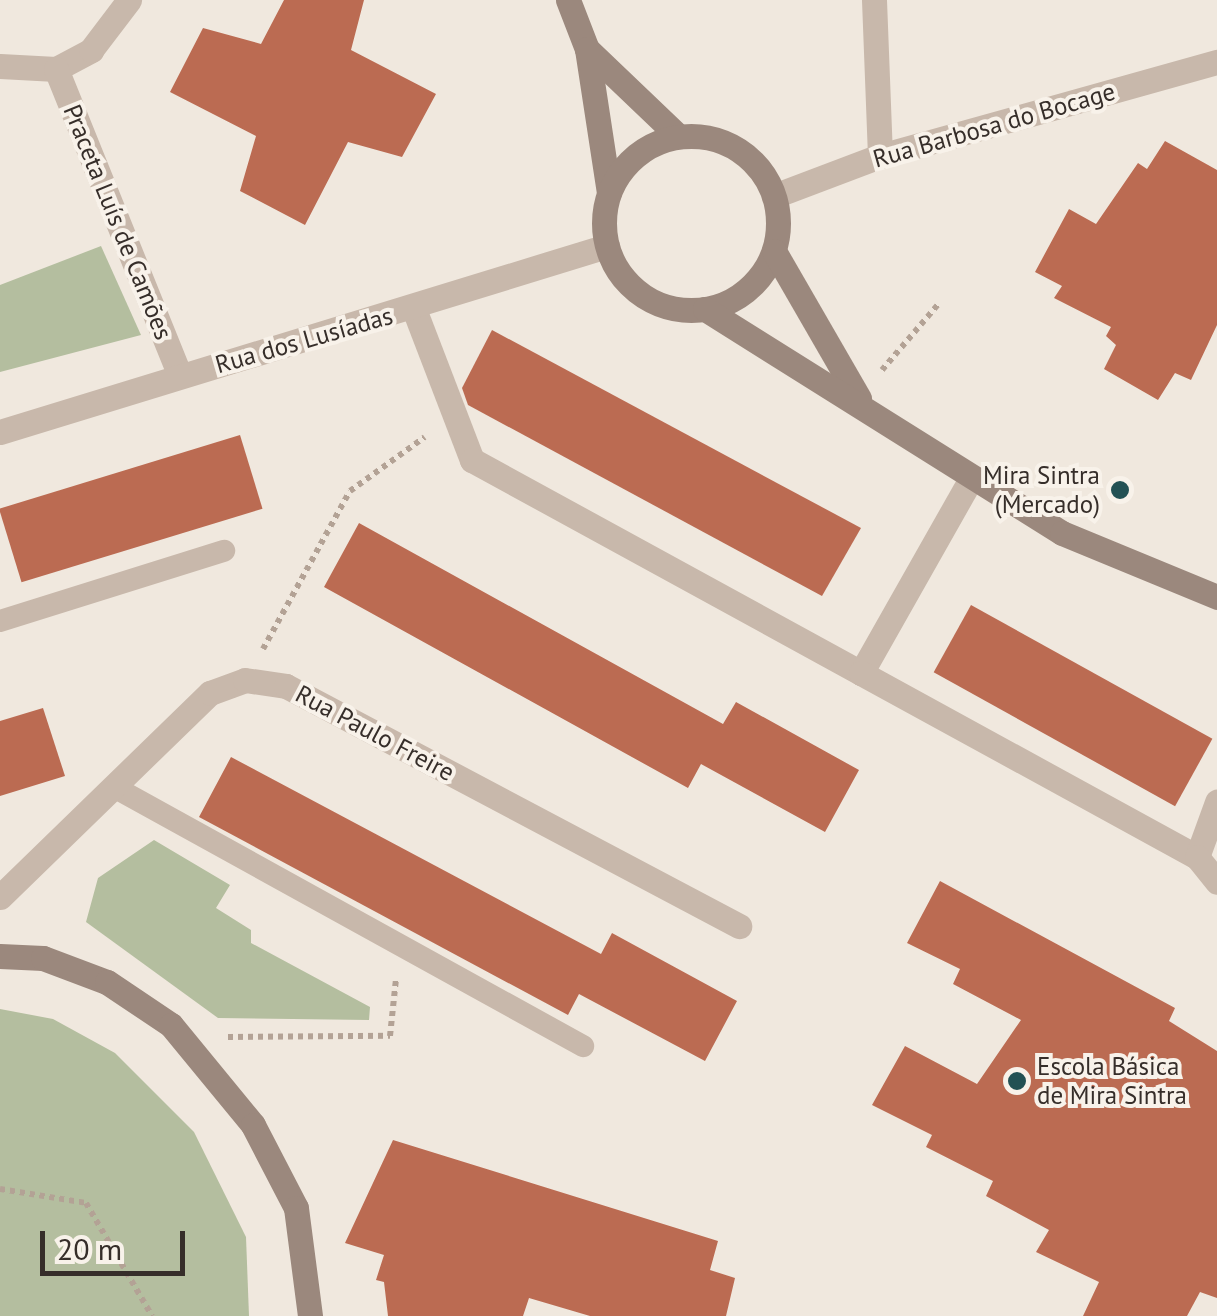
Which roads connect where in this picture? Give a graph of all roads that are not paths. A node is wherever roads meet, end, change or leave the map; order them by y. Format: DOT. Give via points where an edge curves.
graph roads {
  1 [pos="129,0"];
  2 [pos="568,0"];
  3 [pos="874,0"];
  4 [pos="586,49"];
  5 [pos="1217,62"];
  6 [pos="0,66"];
  7 [pos="56,69"];
  8 [pos="678,136"];
  9 [pos="880,156"];
  10 [pos="609,192"];
  11 [pos="774,196"];
  12 [pos="607,246"];
  13 [pos="774,250"];
  14 [pos="414,309"];
  15 [pos="705,309"];
  16 [pos="180,376"];
  17 [pos="859,398"];
  18 [pos="0,432"];
  19 [pos="970,480"];
  20 [pos="224,551"];
  21 [pos="1217,597"];
  22 [pos="0,621"];
  23 [pos="861,673"];
  24 [pos="114,787"];
  25 [pos="1217,802"];
  26 [pos="1207,860"];
  27 [pos="1217,882"];
  28 [pos="0,897"];
  29 [pos="739,926"];
  30 [pos="0,956"];
  31 [pos="584,1046"];
  32 [pos="310,1316"];
  1 -- 7 [label="street" via="91,50"];
  2 -- 4 [label="street"];
  3 -- 9 [label="street"];
  4 -- 8 [label="street"];
  4 -- 10 [label="street"];
  5 -- 9 [label="street, Rua Barbosa do Bocage"];
  6 -- 7 [label="street"];
  7 -- 16 [label="street, Praceta Luís de Camões"];
  8 -- 10 [label="street" via="636,155"];
  8 -- 11 [label="street" via="737,149"];
  9 -- 11 [label="street, Rua Barbosa do Bocage"];
  10 -- 12 [label="street"];
  11 -- 13 [label="street"];
  12 -- 14 [label="street, Rua dos Lusíadas"];
  12 -- 15 [label="street" via="644,296"];
  13 -- 15 [label="street" via="748,289"];
  13 -- 17 [label="street"];
  14 -- 16 [label="street, Rua dos Lusíadas"];
  14 -- 23 [label="street" via="472,460"];
  15 -- 17 [label="street"];
  16 -- 18 [label="street, Rua dos Lusíadas"];
  17 -- 19 [label="street"];
  19 -- 21 [label="street" via="1092,548"];
  19 -- 23 [label="street"];
  20 -- 22 [label="lane"];
  23 -- 26 [label="street"];
  24 -- 28 [label="street"];
  24 -- 29 [label="street, Rua Paulo Freire" via="210,693 246,680 286,686"];
  24 -- 31 [label="lane"];
  25 -- 26 [label="street"];
  26 -- 27 [label="street"];
  30 -- 32 [label="street" via="43,958 107,982 181,1038 253,1124 296,1208"];
}
